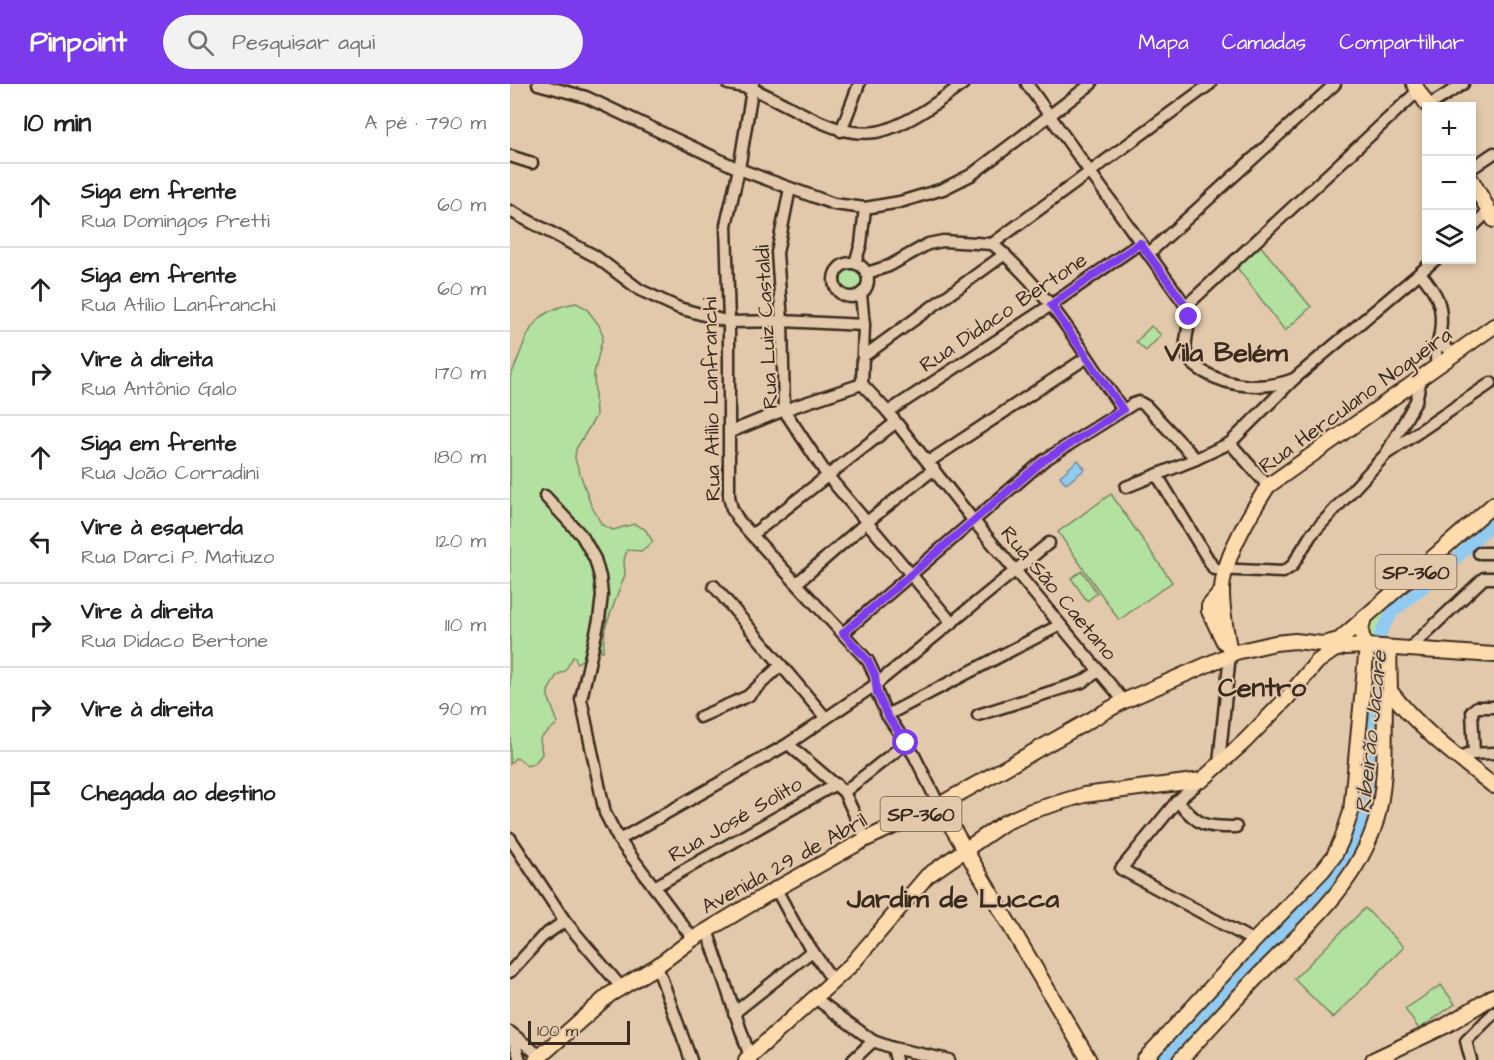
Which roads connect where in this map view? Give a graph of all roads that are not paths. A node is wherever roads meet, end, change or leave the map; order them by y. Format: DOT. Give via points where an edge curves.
graph roads {
  1 [pos="539,84"];
  2 [pos="728,84"];
  3 [pos="859,84"];
  4 [pos="963,84"];
  5 [pos="1027,84"];
  6 [pos="1091,84"];
  7 [pos="1210,84"];
  8 [pos="1335,84"];
  9 [pos="1463,84"];
  10 [pos="753,86"];
  11 [pos="1416,88"];
  12 [pos="1425,102"];
  13 [pos="1434,102"];
  14 [pos="1049,116"];
  15 [pos="841,131"];
  16 [pos="1494,153"];
  17 [pos="510,156"];
  18 [pos="532,163"];
  19 [pos="1476,165"];
  20 [pos="739,169"];
  21 [pos="1091,173"];
  22 [pos="790,188"];
  23 [pos="1476,188"];
  24 [pos="865,208"];
  25 [pos="510,211"];
  26 [pos="1491,216"];
  27 [pos="1476,225"];
  28 [pos="1140,243"];
  29 [pos="992,244"];
  30 [pos="1005,254"];
  31 [pos="1148,254"];
  32 [pos="855,262"];
  33 [pos="1430,264"];
  34 [pos="867,273"];
  35 [pos="1420,273"];
  36 [pos="861,294"];
  37 [pos="1051,305"];
  38 [pos="1186,306"];
  39 [pos="782,321"];
  40 [pos="729,322"];
  41 [pos="864,325"];
  42 [pos="1494,326"];
  43 [pos="1440,334"];
  44 [pos="1453,354"];
  45 [pos="864,356"];
  46 [pos="1086,358"];
  47 [pos="1437,365"];
  48 [pos="1294,379"];
  49 [pos="1421,379"];
  50 [pos="1491,383"];
  51 [pos="862,384"];
  52 [pos="784,410"];
  53 [pos="1123,410"];
  54 [pos="888,412"];
  55 [pos="895,423"];
  56 [pos="730,432"];
  57 [pos="1230,443"];
  58 [pos="1386,454"];
  59 [pos="1196,459"];
  60 [pos="931,466"];
  61 [pos="827,475"];
  62 [pos="1157,475"];
  63 [pos="1268,486"];
  64 [pos="1126,487"];
  65 [pos="545,496"];
  66 [pos="1494,504"];
  67 [pos="973,520"];
  68 [pos="867,522"];
  69 [pos="752,535"];
  70 [pos="1049,543"];
  71 [pos="1479,553"];
  72 [pos="1494,553"];
  73 [pos="1015,570"];
  74 [pos="1226,570"];
  75 [pos="911,575"];
  76 [pos="1494,578"];
  77 [pos="797,584"];
  78 [pos="714,586"];
  79 [pos="1364,618"];
  80 [pos="952,623"];
  81 [pos="1060,625"];
  82 [pos="843,633"];
  83 [pos="1315,643"];
  84 [pos="1369,647"];
  85 [pos="1387,649"];
  86 [pos="1408,650"];
  87 [pos="1230,654"];
  88 [pos="1494,655"];
  89 [pos="1317,662"];
  90 [pos="781,665"];
  91 [pos="1098,671"];
  92 [pos="875,685"];
  93 [pos="1390,691"];
  94 [pos="1124,701"];
  95 [pos="1494,707"];
  96 [pos="887,715"];
  97 [pos="978,715"];
  98 [pos="699,717"];
  99 [pos="825,717"];
  100 [pos="906,743"];
  101 [pos="788,744"];
  102 [pos="1494,753"];
  103 [pos="1453,754"];
  104 [pos="1474,754"];
  105 [pos="1220,763"];
  106 [pos="1202,780"];
  107 [pos="836,784"];
  108 [pos="1494,786"];
  109 [pos="844,792"];
  110 [pos="1177,801"];
  111 [pos="939,805"];
  112 [pos="1236,827"];
  113 [pos="510,838"];
  114 [pos="866,839"];
  115 [pos="619,840"];
  116 [pos="964,851"];
  117 [pos="654,887"];
  118 [pos="776,889"];
  119 [pos="565,921"];
  120 [pos="708,930"];
  121 [pos="693,939"];
  122 [pos="1254,941"];
  123 [pos="812,951"];
  124 [pos="657,966"];
  125 [pos="510,972"];
  126 [pos="833,981"];
  127 [pos="621,987"];
  128 [pos="1494,996"];
  129 [pos="815,998"];
  130 [pos="734,1013"];
  131 [pos="1494,1013"];
  132 [pos="511,1033"];
  133 [pos="873,1041"];
  134 [pos="893,1048"];
  135 [pos="1398,1055"];
  136 [pos="539,1059"];
  137 [pos="749,1059"];
  138 [pos="520,1060"];
  139 [pos="691,1060"];
  140 [pos="853,1060"];
  141 [pos="896,1060"];
  142 [pos="949,1060"];
  143 [pos="1089,1060"];
  144 [pos="1144,1060"];
  145 [pos="1180,1060"];
  146 [pos="1373,1060"];
  147 [pos="1471,1060"];
  1 -- 20 [label="street" via="586,97"];
  2 -- 10 [label="street"];
  3 -- 15 [label="street"];
  4 -- 15 [label="street" via="924,112 887,129 858,134"];
  5 -- 14 [label="street"];
  6 -- 14 [label="street"];
  7 -- 21 [label="street"];
  8 -- 31 [label="street"];
  9 -- 13 [label="street"];
  10 -- 15 [label="street"];
  10 -- 20 [label="street, Rua Atílio Lanfranchi"];
  11 -- 12 [label="main road"];
  11 -- 38 [label="street"];
  14 -- 21 [label="street"];
  14 -- 24 [label="street" via="971,175 943,189"];
  16 -- 19 [label="street"];
  17 -- 18 [label="street"];
  20 -- 22 [label="street"];
  20 -- 40 [label="street, Rua Atílio Lanfranchi" via="726,225"];
  21 -- 28 [label="street"];
  21 -- 29 [label="street"];
  22 -- 24 [label="street" via="834,204"];
  22 -- 39 [label="street, Rua Luiz Castaldi" via="777,252"];
  23 -- 26 [label="main road"];
  24 -- 32 [label="street"];
  25 -- 40 [label="street" via="595,256 640,290 679,308"];
  26 -- 27 [label="street"];
  28 -- 31 [label="street"];
  28 -- 37 [label="street, Rua Didaco Bertone"];
  29 -- 30 [label="street"];
  29 -- 34 [label="street" via="928,244 889,267"];
  30 -- 37 [label="street"];
  30 -- 45 [label="street"];
  31 -- 38 [label="street"];
  32 -- 34 [label="street"];
  32 -- 36 [label="street" via="839,267 834,283 844,296"];
  33 -- 35 [label="street"];
  34 -- 36 [label="street" via="868,285"];
  35 -- 43 [label="street" via="1434,289 1442,308"];
  35 -- 48 [label="street"];
  36 -- 41 [label="street"];
  37 -- 46 [label="street"];
  37 -- 54 [label="street, Rua Didaco Bertone"];
  38 -- 48 [label="street" via="1186,355 1196,367 1229,383 1280,385"];
  39 -- 40 [label="street"];
  39 -- 41 [label="street"];
  39 -- 52 [label="street, Rua Luiz Castaldi"];
  40 -- 56 [label="street, Rua Atílio Lanfranchi"];
  41 -- 45 [label="street"];
  42 -- 44 [label="main road, Rua Herculano Nogueira"];
  43 -- 44 [label="street" via="1444,346"];
  43 -- 47 [label="street" via="1435,352"];
  44 -- 47 [label="main road, Rua Herculano Nogueira"];
  45 -- 51 [label="street"];
  46 -- 53 [label="street"];
  46 -- 60 [label="street"];
  47 -- 49 [label="main road, Rua Herculano Nogueira"];
  48 -- 57 [label="street"];
  49 -- 58 [label="street" via="1416,401"];
  49 -- 63 [label="main road, Rua Herculano Nogueira"];
  50 -- 58 [label="street"];
  51 -- 52 [label="street"];
  51 -- 54 [label="street, Rua São Caetano"];
  52 -- 56 [label="street"];
  52 -- 61 [label="street, Rua Luiz Castaldi"];
  53 -- 59 [label="street" via="1139,402 1146,406"];
  53 -- 67 [label="street" via="1043,461"];
  54 -- 55 [label="street, Rua São Caetano"];
  55 -- 60 [label="street, Rua São Caetano"];
  55 -- 61 [label="street"];
  56 -- 69 [label="street, Rua Atílio Lanfranchi" via="729,496 739,521"];
  57 -- 59 [label="street"];
  57 -- 63 [label="street"];
  58 -- 74 [label="street" via="1311,535 1287,570"];
  59 -- 62 [label="street"];
  60 -- 67 [label="street, Rua São Caetano"];
  60 -- 68 [label="street"];
  61 -- 68 [label="street, Rua Luiz Castaldi"];
  61 -- 69 [label="street"];
  62 -- 64 [label="street"];
  62 -- 74 [label="street" via="1209,562 1214,568"];
  63 -- 74 [label="main road, Rua Herculano Nogueira" via="1247,518"];
  65 -- 115 [label="street" via="582,536 600,577 599,620 582,699 606,813"];
  66 -- 79 [label="main road, SP-360"];
  67 -- 73 [label="street, Rua São Caetano"];
  67 -- 75 [label="street"];
  68 -- 75 [label="street, Rua Luiz Castaldi"];
  68 -- 77 [label="street"];
  69 -- 77 [label="street, Rua Atílio Lanfranchi"];
  70 -- 73 [label="street"];
  71 -- 72 [label="street"];
  73 -- 80 [label="street"];
  73 -- 81 [label="street, Rua São Caetano"];
  74 -- 87 [label="main road, Rua Herculano Nogueira" via="1220,601 1209,606 1209,611"];
  75 -- 80 [label="street, Rua Luiz Castaldi"];
  75 -- 82 [label="street"];
  76 -- 86 [label="street" via="1484,578"];
  77 -- 82 [label="street, Rua Atílio Lanfranchi"];
  78 -- 90 [label="street"];
  79 -- 83 [label="main road, Avenida 29 de Abril / SP-360" via="1339,640"];
  79 -- 84 [label="main road, SP-360" via="1361,639"];
  80 -- 92 [label="street"];
  81 -- 91 [label="street, Rua São Caetano"];
  81 -- 96 [label="street"];
  82 -- 92 [label="street, Rua Atílio Lanfranchi" via="868,661"];
  83 -- 87 [label="main road, Avenida 29 de Abril / SP-360" via="1275,643"];
  83 -- 89 [label="main road" via="1320,655"];
  84 -- 85 [label="main road"];
  84 -- 89 [label="main road" via="1344,647"];
  84 -- 122 [label="main road" via="1351,812 1342,838 1323,870"];
  85 -- 86 [label="main road"];
  85 -- 93 [label="main road"];
  86 -- 88 [label="main road"];
  87 -- 94 [label="main road, Avenida 29 de Abril / SP-360"];
  87 -- 105 [label="street"];
  89 -- 105 [label="main road" via="1279,706"];
  90 -- 98 [label="street" via="748,696"];
  90 -- 99 [label="street"];
  91 -- 94 [label="street, Rua São Caetano"];
  91 -- 97 [label="street" via="1082,682"];
  92 -- 96 [label="street, Rua Atílio Lanfranchi"];
  92 -- 99 [label="street"];
  93 -- 103 [label="main road"];
  93 -- 145 [label="main road" via="1385,702 1381,800 1356,866 1318,915"];
  94 -- 111 [label="main road, Avenida 29 de Abril / SP-360"];
  95 -- 104 [label="street" via="1474,707 1472,711"];
  96 -- 100 [label="street, Rua Atílio Lanfranchi"];
  99 -- 101 [label="street"];
  100 -- 109 [label="street"];
  100 -- 111 [label="street, Rua Atílio Lanfranchi"];
  101 -- 107 [label="street"];
  101 -- 115 [label="street"];
  102 -- 104 [label="street"];
  103 -- 104 [label="street"];
  103 -- 108 [label="main road"];
  105 -- 106 [label="main road"];
  106 -- 110 [label="street"];
  106 -- 116 [label="main road, SP-360" via="1084,795 1030,811 1004,823"];
  107 -- 109 [label="street"];
  107 -- 117 [label="street, Rua José Solito"];
  109 -- 114 [label="street"];
  110 -- 112 [label="street" via="1197,822 1209,827"];
  110 -- 122 [label="street" via="1121,869"];
  111 -- 114 [label="main road, Avenida 29 de Abril / SP-360"];
  111 -- 116 [label="main road"];
  113 -- 119 [label="street"];
  114 -- 118 [label="main road, Avenida 29 de Abril / SP-360"];
  115 -- 117 [label="street"];
  116 -- 126 [label="main road, SP-360" via="927,876"];
  116 -- 143 [label="main road"];
  117 -- 121 [label="street"];
  118 -- 120 [label="main road, Avenida 29 de Abril / SP-360"];
  118 -- 123 [label="street"];
  119 -- 125 [label="street" via="542,937"];
  119 -- 127 [label="street"];
  120 -- 121 [label="main road, Avenida 29 de Abril / SP-360"];
  120 -- 130 [label="street"];
  121 -- 124 [label="main road, Avenida 29 de Abril / SP-360"];
  122 -- 144 [label="main road"];
  123 -- 126 [label="street"];
  123 -- 130 [label="street"];
  124 -- 127 [label="main road, Avenida 29 de Abril / SP-360"];
  124 -- 139 [label="street"];
  126 -- 129 [label="main road, SP-360"];
  127 -- 136 [label="main road, Avenida 29 de Abril / SP-360"];
  128 -- 135 [label="main road"];
  129 -- 133 [label="street"];
  129 -- 137 [label="main road, SP-360"];
  130 -- 137 [label="street"];
  131 -- 147 [label="street" via="1466,1041"];
  132 -- 136 [label="street"];
  132 -- 138 [label="street"];
  133 -- 134 [label="street"];
  133 -- 140 [label="street"];
  134 -- 141 [label="street"];
  134 -- 142 [label="street"];
  135 -- 146 [label="main road"];
}
